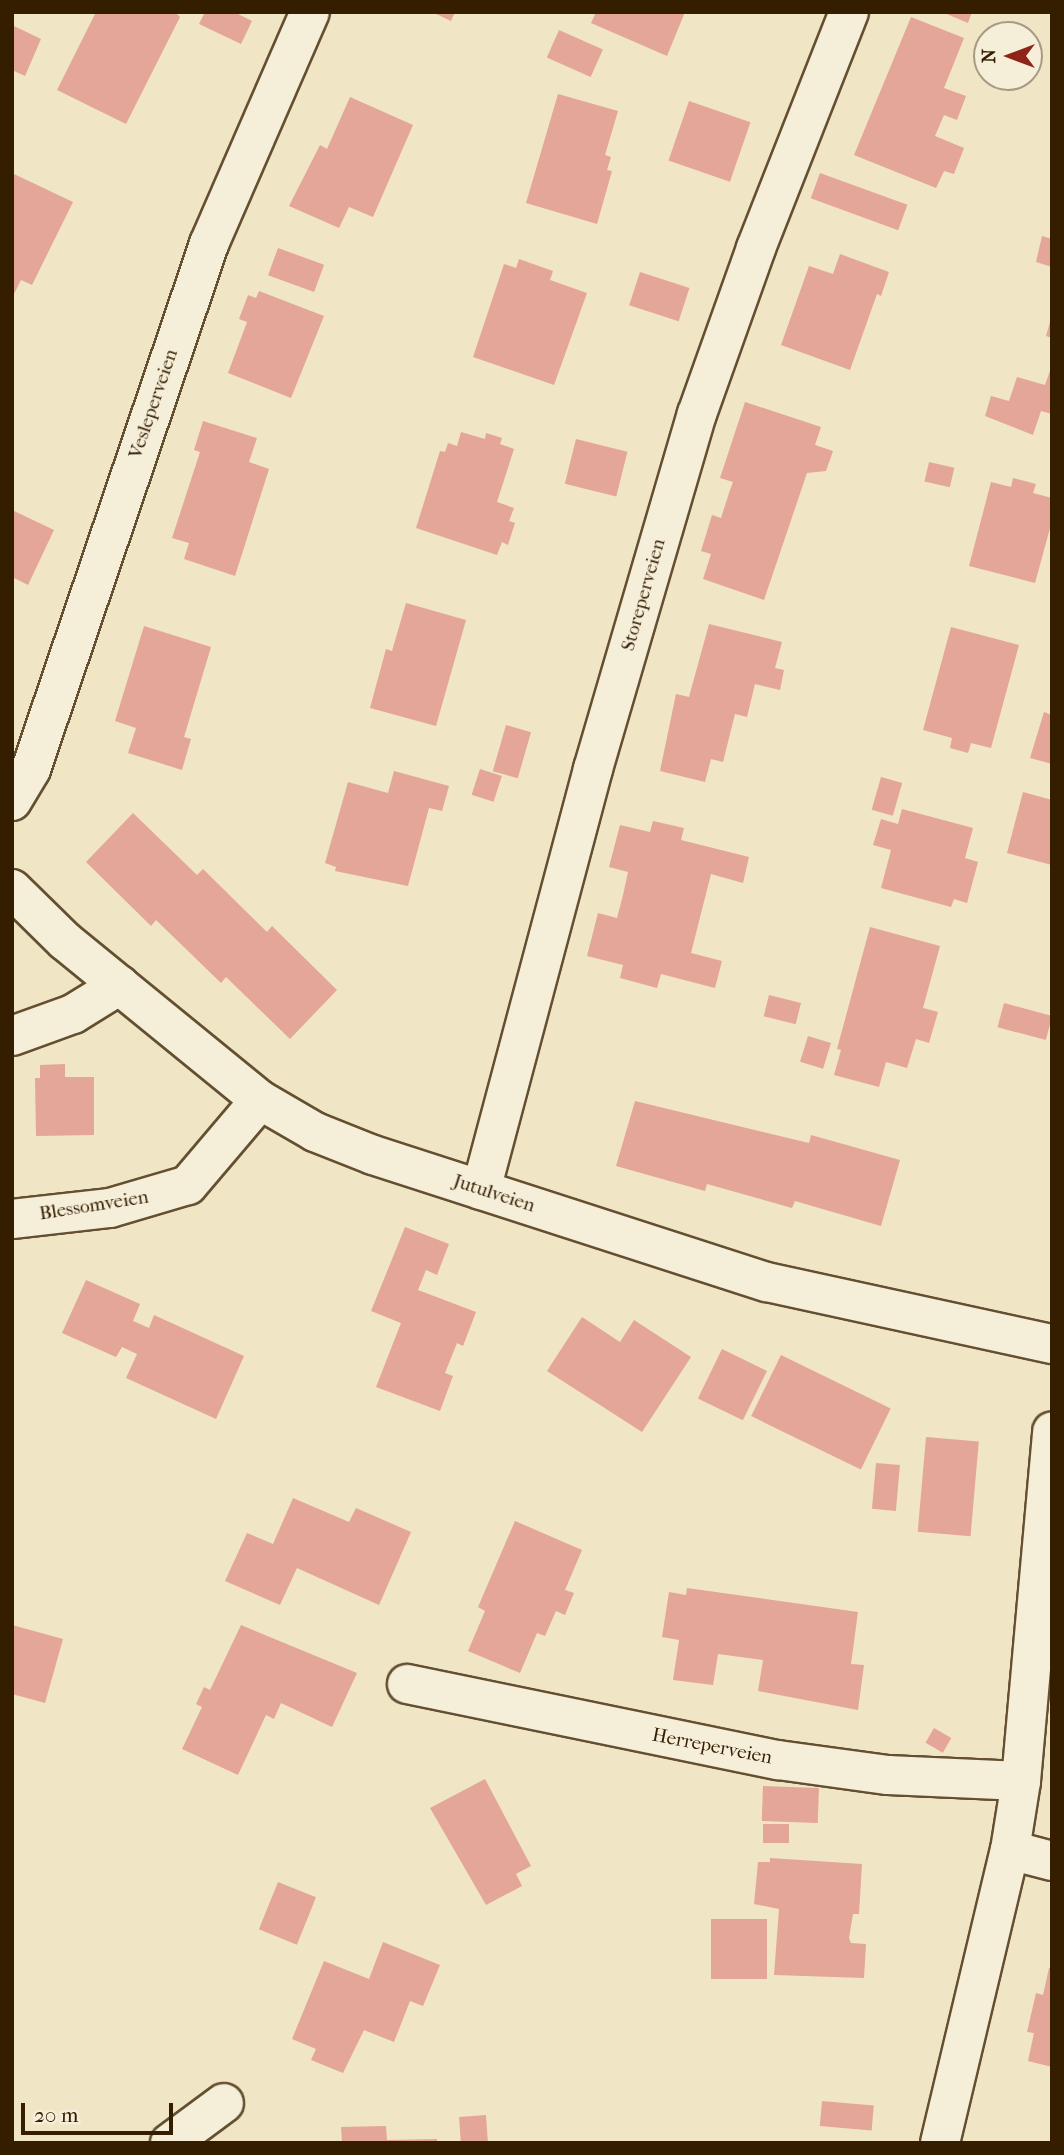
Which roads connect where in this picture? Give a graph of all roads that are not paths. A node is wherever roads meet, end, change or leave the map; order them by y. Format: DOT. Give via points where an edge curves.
graph roads {
  1 [pos="310,12"];
  2 [pos="849,12"];
  3 [pos="12,801"];
  4 [pos="12,889"];
  5 [pos="120,985"];
  6 [pos="12,1037"];
  7 [pos="260,1100"];
  8 [pos="481,1191"];
  9 [pos="12,1219"];
  10 [pos="1052,1345"];
  11 [pos="1052,1431"];
  12 [pos="407,1684"];
  13 [pos="1021,1781"];
  14 [pos="1010,1850"];
  15 [pos="1052,1861"];
  16 [pos="224,2102"];
  17 [pos="170,2143"];
  18 [pos="940,2143"];
  1 -- 3 [label="street, Vesleperveien" via="209,244 30,769"];
  2 -- 8 [label="street, Storeperveien" via="756,247 697,414 593,769"];
  4 -- 5 [label="street, Jutulveien"];
  5 -- 6 [label="street" via="73,1014"];
  5 -- 7 [label="street, Jutulveien"];
  7 -- 8 [label="street, Jutulveien" via="350,1146"];
  7 -- 9 [label="street, Blessomveien" via="188,1185 110,1208"];
  8 -- 10 [label="street, Jutulveien" via="767,1282"];
  11 -- 13 [label="street"];
  12 -- 13 [label="street, Herreperveien" via="778,1760 888,1775"];
  13 -- 14 [label="street"];
  14 -- 15 [label="street"];
  14 -- 18 [label="street"];
  16 -- 17 [label="street"];
}
